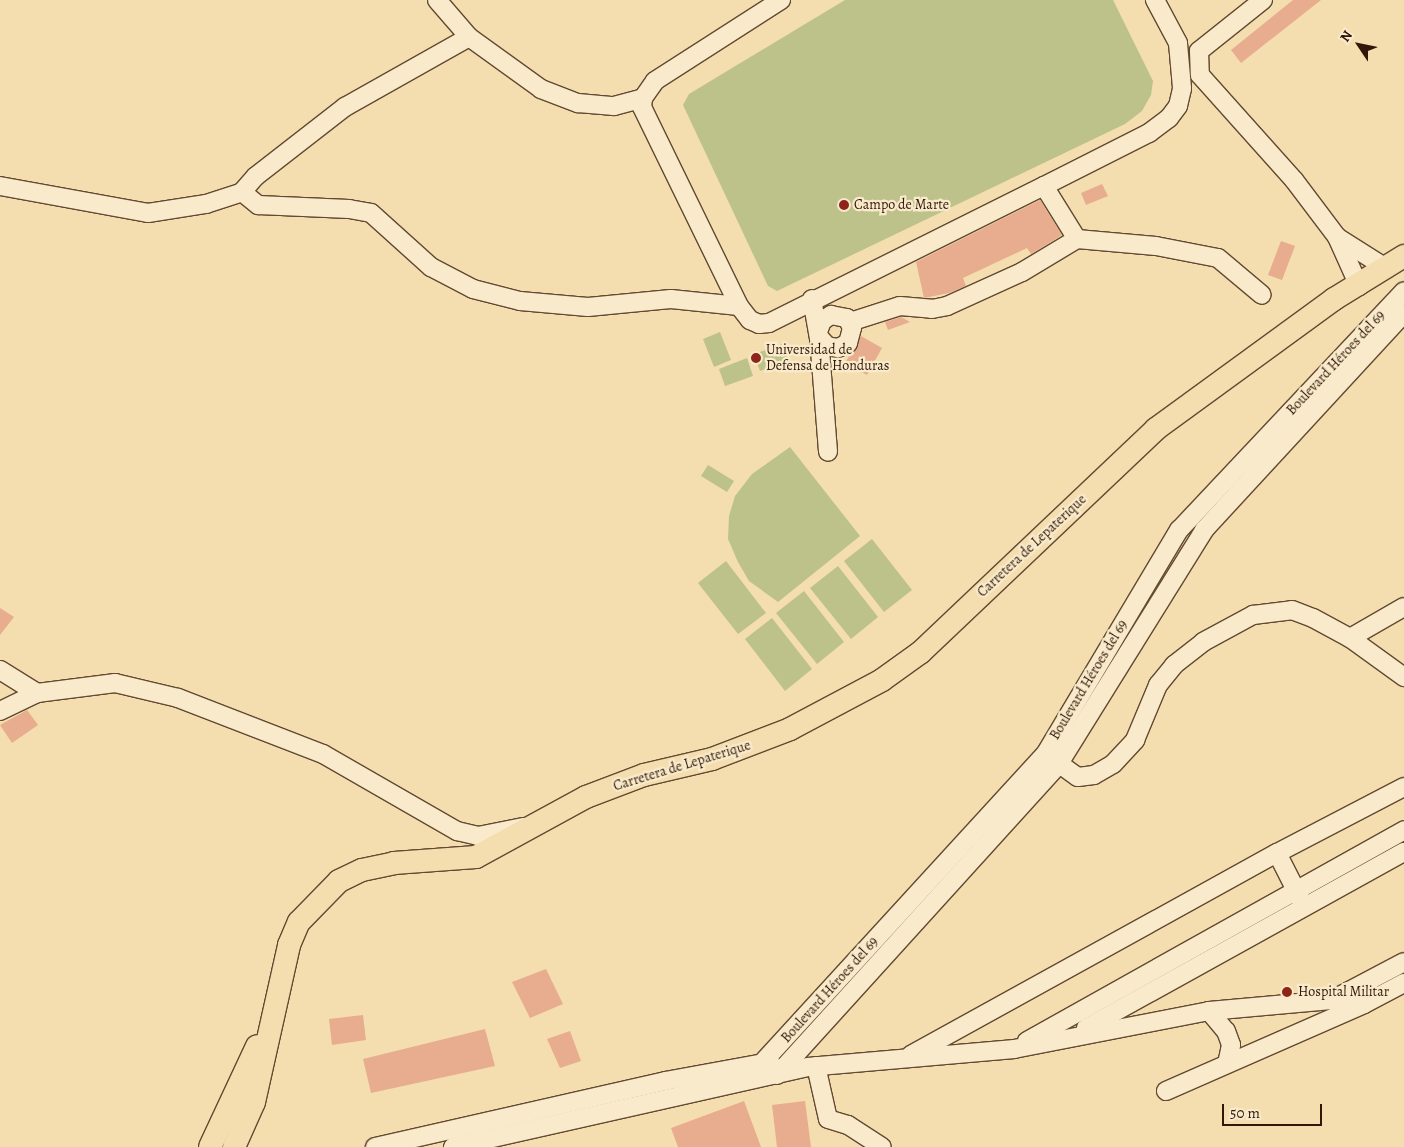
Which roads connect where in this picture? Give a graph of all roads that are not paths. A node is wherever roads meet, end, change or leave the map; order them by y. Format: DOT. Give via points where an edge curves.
graph roads {
  1 [pos="437,0"];
  2 [pos="782,0"];
  3 [pos="1155,0"];
  4 [pos="1263,0"];
  5 [pos="469,37"];
  6 [pos="643,98"];
  7 [pos="0,186"];
  8 [pos="1044,186"];
  9 [pos="242,192"];
  10 [pos="1336,238"];
  11 [pos="1077,239"];
  12 [pos="1397,266"];
  13 [pos="1359,286"];
  14 [pos="1404,292"];
  15 [pos="1262,295"];
  16 [pos="812,299"];
  17 [pos="740,306"];
  18 [pos="1404,313"];
  19 [pos="850,322"];
  20 [pos="819,335"];
  21 [pos="828,452"];
  22 [pos="1404,607"];
  23 [pos="1350,638"];
  24 [pos="0,670"];
  25 [pos="1404,677"];
  26 [pos="37,693"];
  27 [pos="0,711"];
  28 [pos="1052,759"];
  29 [pos="1404,788"];
  30 [pos="534,825"];
  31 [pos="1404,830"];
  32 [pos="1404,852"];
  33 [pos="1277,853"];
  34 [pos="1295,889"];
  35 [pos="1304,906"];
  36 [pos="1404,962"];
  37 [pos="1404,983"];
  38 [pos="278,1000"];
  39 [pos="1332,1000"];
  40 [pos="1364,1004"];
  41 [pos="1209,1011"];
  42 [pos="1075,1034"];
  43 [pos="1014,1049"];
  44 [pos="906,1058"];
  45 [pos="764,1062"];
  46 [pos="1227,1064"];
  47 [pos="812,1066"];
  48 [pos="781,1068"];
  49 [pos="755,1078"];
  50 [pos="1166,1091"];
  51 [pos="231,1103"];
  52 [pos="210,1147"];
  53 [pos="222,1147"];
  54 [pos="234,1147"];
  55 [pos="375,1147"];
  56 [pos="453,1147"];
  57 [pos="882,1147"];
  1 -- 5 [label="street"];
  2 -- 6 [label="street" via="655,81"];
  3 -- 8 [label="street" via="1178,43 1182,88 1178,106 1149,133"];
  4 -- 10 [label="street" via="1199,51 1200,75 1294,180"];
  5 -- 6 [label="street" via="541,89 578,103 614,106"];
  5 -- 9 [label="street" via="345,107 256,176"];
  6 -- 17 [label="street" via="642,107"];
  7 -- 9 [label="street" via="148,213 206,204"];
  8 -- 11 [label="street"];
  8 -- 16 [label="street"];
  9 -- 17 [label="street" via="258,205 371,213 431,268 473,289 520,301 588,308 671,299"];
  10 -- 12 [label="street"];
  10 -- 13 [label="street"];
  11 -- 15 [label="street" via="1156,246 1218,258"];
  11 -- 19 [label="street" via="1022,272 947,306 932,309 900,306"];
  12 -- 13 [label="main road, Carretera de Lepaterique"];
  13 -- 30 [label="main road, Carretera de Lepaterique" via="1334,300 1156,429 921,652 882,680 790,729 712,759 636,778 586,797"];
  14 -- 28 [label="street, Boulevard Héroes del 69" via="1179,530"];
  16 -- 17 [label="street" via="769,323 750,320"];
  16 -- 20 [label="street"];
  18 -- 28 [label="street, Boulevard Héroes del 69" via="1204,530"];
  19 -- 20 [label="street" via="842,315 831,315 822,321"];
  19 -- 20 [label="street" via="851,338 844,346 832,348"];
  20 -- 21 [label="street"];
  22 -- 23 [label="street"];
  23 -- 25 [label="street"];
  23 -- 28 [label="street" via="1292,610 1253,615 1203,642 1174,665 1158,685 1135,740 1113,764 1094,774 1078,777"];
  24 -- 26 [label="street"];
  26 -- 27 [label="street"];
  26 -- 30 [label="street" via="115,683 178,698 323,754 457,831 478,836"];
  28 -- 45 [label="street, Boulevard Héroes del 69"];
  28 -- 48 [label="street, Boulevard Héroes del 69"];
  29 -- 33 [label="street"];
  30 -- 38 [label="main road, Carretera de Lepaterique" via="476,857 394,863 339,881 299,922 289,945"];
  31 -- 34 [label="street"];
  32 -- 35 [label="street"];
  33 -- 34 [label="street"];
  33 -- 44 [label="street"];
  34 -- 35 [label="street"];
  34 -- 43 [label="street"];
  35 -- 42 [label="street"];
  36 -- 39 [label="street"];
  37 -- 40 [label="street"];
  38 -- 51 [label="main road, Carretera de Lepaterique"];
  38 -- 54 [label="main road, Carretera de Lepaterique" via="254,1102"];
  39 -- 40 [label="street"];
  39 -- 41 [label="street"];
  40 -- 46 [label="street"];
  41 -- 42 [label="street"];
  41 -- 46 [label="street" via="1229,1038"];
  42 -- 43 [label="street, Boulevard Héroes del 69"];
  43 -- 44 [label="street, Boulevard Héroes del 69"];
  44 -- 47 [label="street, Boulevard Héroes del 69"];
  45 -- 48 [label="street, Boulevard Héroes del 69"];
  45 -- 49 [label="street, Boulevard Héroes del 69"];
  45 -- 55 [label="street, Boulevard Héroes del 69"];
  46 -- 50 [label="street"];
  47 -- 48 [label="street, Boulevard Héroes del 69"];
  47 -- 57 [label="street" via="828,1119 848,1125"];
  48 -- 49 [label="street, Boulevard Héroes del 69"];
  49 -- 56 [label="street, Boulevard Héroes del 69"];
  51 -- 52 [label="main road, Carretera de Lepaterique"];
  51 -- 53 [label="main road" via="230,1131"];
}
